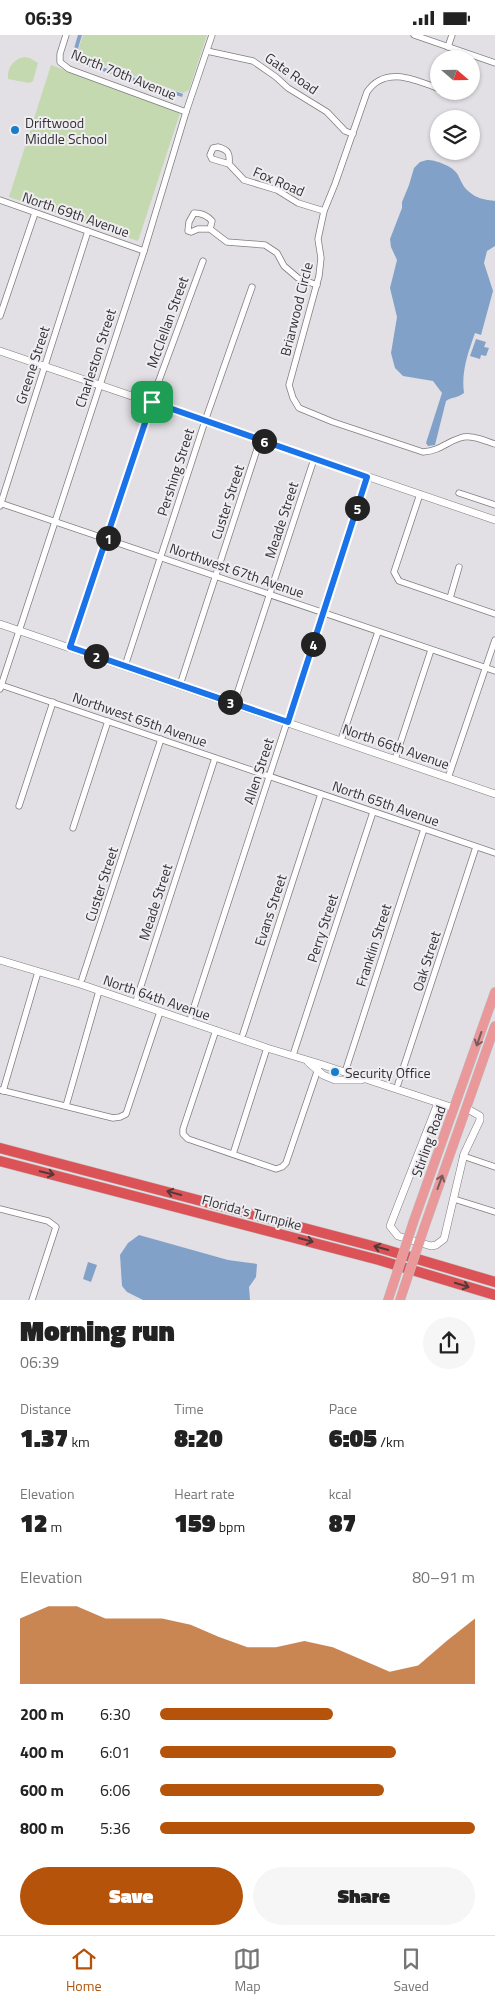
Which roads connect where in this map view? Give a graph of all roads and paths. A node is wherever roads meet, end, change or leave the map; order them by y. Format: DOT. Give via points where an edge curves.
graph roads {
  1 [pos="66,35"];
  2 [pos="212,35"];
  3 [pos="414,35"];
  4 [pos="452,35"];
  5 [pos="448,47"];
  6 [pos="207,51"];
  7 [pos="495,63"];
  8 [pos="430,85"];
  9 [pos="186,112"];
  10 [pos="353,134"];
  11 [pos="230,165"];
  12 [pos="0,200"];
  13 [pos="324,211"];
  14 [pos="35,213"];
  15 [pos="210,229"];
  16 [pos="88,231"];
  17 [pos="144,251"];
  18 [pos="203,261"];
  19 [pos="317,285"];
  20 [pos="252,287"];
  21 [pos="0,316"];
  22 [pos="0,351"];
  23 [pos="44,366"];
  24 [pos="100,385"];
  25 [pos="152,402"];
  26 [pos="205,421"];
  27 [pos="260,440"];
  28 [pos="495,444"];
  29 [pos="314,459"];
  30 [pos="367,477"];
  31 [pos="459,493"];
  32 [pos="420,494"];
  33 [pos="0,504"];
  34 [pos="495,505"];
  35 [pos="495,520"];
  36 [pos="55,521"];
  37 [pos="107,539"];
  38 [pos="161,557"];
  39 [pos="458,567"];
  40 [pos="216,576"];
  41 [pos="270,595"];
  42 [pos="450,598"];
  43 [pos="324,613"];
  44 [pos="495,614"];
  45 [pos="0,624"];
  46 [pos="18,630"];
  47 [pos="378,632"];
  48 [pos="495,640"];
  49 [pos="70,647"];
  50 [pos="431,650"];
  51 [pos="125,666"];
  52 [pos="484,668"];
  53 [pos="495,671"];
  54 [pos="180,685"];
  55 [pos="1,687"];
  56 [pos="53,702"];
  57 [pos="234,703"];
  58 [pos="108,721"];
  59 [pos="288,722"];
  60 [pos="161,739"];
  61 [pos="341,740"];
  62 [pos="215,758"];
  63 [pos="395,759"];
  64 [pos="270,777"];
  65 [pos="448,778"];
  66 [pos="321,794"];
  67 [pos="495,794"];
  68 [pos="19,806"];
  69 [pos="373,812"];
  70 [pos="73,828"];
  71 [pos="424,829"];
  72 [pos="476,847"];
  73 [pos="495,853"];
  74 [pos="0,960"];
  75 [pos="38,972"];
  76 [pos="82,979"];
  77 [pos="99,991"];
  78 [pos="495,991"];
  79 [pos="137,998"];
  80 [pos="492,1009"];
  81 [pos="160,1012"];
  82 [pos="191,1016"];
  83 [pos="495,1025"];
  84 [pos="216,1030"];
  85 [pos="243,1034"];
  86 [pos="267,1048"];
  87 [pos="294,1052"];
  88 [pos="319,1067"];
  89 [pos="346,1069"];
  90 [pos="371,1081"];
  91 [pos="398,1084"];
  92 [pos="1,1090"];
  93 [pos="438,1103"];
  94 [pos="66,1105"];
  95 [pos="454,1108"];
  96 [pos="466,1109"];
  97 [pos="0,1147"];
  98 [pos="233,1154"];
  99 [pos="463,1156"];
  100 [pos="0,1161"];
  101 [pos="495,1167"];
  102 [pos="454,1199"];
  103 [pos="0,1209"];
  104 [pos="495,1212"];
  105 [pos="495,1282"];
  106 [pos="495,1295"];
  107 [pos="32,1300"];
  108 [pos="388,1300"];
  109 [pos="400,1300"];
  1 -- 9 [label="street, North 70th Avenue" via="60,62 69,69"];
  2 -- 6 [label="street, Charleston Street"];
  3 -- 5 [label="street"];
  4 -- 5 [label="street"];
  5 -- 7 [label="street"];
  6 -- 9 [label="street, Charleston Street"];
  6 -- 10 [label="street, Gate Road" via="252,61 327,112 345,131"];
  8 -- 10 [label="street, Briarwood Circle" via="407,77 388,77 373,84 367,92"];
  9 -- 17 [label="street, Charleston Street"];
  10 -- 13 [label="street, Briarwood Circle"];
  11 -- 13 [label="street, Fox Road" via="244,180"];
  12 -- 14 [label="street, North 69th Avenue"];
  13 -- 19 [label="street, Briarwood Circle" via="318,239 321,258"];
  14 -- 16 [label="street, North 69th Avenue"];
  14 -- 21 [label="street"];
  15 -- 15 [label="street" via="212,221 201,213 194,213 188,231"];
  15 -- 19 [label="street" via="227,242 265,245 277,253 284,266 298,278"];
  16 -- 17 [label="street, North 69th Avenue"];
  16 -- 23 [label="street, Greene Street"];
  17 -- 24 [label="street, Charleston Street"];
  18 -- 25 [label="street, McClellan Street"];
  19 -- 28 [label="street, Briarwood Circle" via="289,385 298,407 333,422 423,451 435,451 461,437"];
  20 -- 26 [label="street, Pershing Street"];
  22 -- 23 [label="street"];
  23 -- 24 [label="street"];
  23 -- 33 [label="street, Greene Street"];
  24 -- 25 [label="street"];
  24 -- 36 [label="street, Charleston Street"];
  25 -- 26 [label="street"];
  25 -- 37 [label="street, McClellan Street"];
  26 -- 27 [label="street"];
  26 -- 38 [label="street, Pershing Street"];
  27 -- 29 [label="street"];
  27 -- 40 [label="street, Custer Street"];
  29 -- 30 [label="street"];
  29 -- 41 [label="street, Meade Street"];
  30 -- 32 [label="street"];
  30 -- 43 [label="street, Allen Street"];
  31 -- 34 [label="street"];
  32 -- 35 [label="street"];
  32 -- 42 [label="street" via="394,572 399,581"];
  33 -- 36 [label="street, Northwest 67th Avenue"];
  36 -- 37 [label="street, Northwest 67th Avenue"];
  36 -- 46 [label="street, Charleston Street"];
  37 -- 38 [label="street, Northwest 67th Avenue"];
  37 -- 49 [label="street, McClellan Street"];
  38 -- 40 [label="street, Northwest 67th Avenue"];
  38 -- 51 [label="street, Pershing Street"];
  39 -- 42 [label="street"];
  40 -- 41 [label="street, Northwest 67th Avenue"];
  40 -- 54 [label="street, Custer Street"];
  41 -- 43 [label="street, Northwest 67th Avenue"];
  41 -- 57 [label="street, Meade Street"];
  42 -- 44 [label="street"];
  43 -- 47 [label="street, Northwest 67th Avenue"];
  43 -- 59 [label="street, Allen Street"];
  45 -- 46 [label="street, North 66th Avenue"];
  46 -- 49 [label="street, North 66th Avenue"];
  46 -- 55 [label="street, Charleston Street"];
  47 -- 50 [label="street, Northwest 67th Avenue"];
  47 -- 61 [label="street"];
  48 -- 52 [label="street"];
  49 -- 51 [label="street, North 66th Avenue"];
  50 -- 52 [label="street, Northwest 67th Avenue"];
  50 -- 63 [label="street"];
  51 -- 54 [label="street, North 66th Avenue"];
  52 -- 53 [label="street, Northwest 67th Avenue"];
  52 -- 65 [label="street"];
  54 -- 57 [label="street, North 66th Avenue"];
  55 -- 56 [label="street, Northwest 65th Avenue"];
  56 -- 58 [label="street, Northwest 65th Avenue"];
  56 -- 68 [label="street"];
  57 -- 59 [label="street, North 66th Avenue"];
  58 -- 60 [label="street, Northwest 65th Avenue"];
  58 -- 70 [label="street"];
  59 -- 61 [label="street, North 66th Avenue"];
  59 -- 64 [label="street, Allen Street"];
  60 -- 62 [label="street, Northwest 65th Avenue"];
  60 -- 76 [label="street, Custer Street"];
  61 -- 63 [label="street, North 66th Avenue"];
  62 -- 64 [label="street, Northwest 65th Avenue"];
  62 -- 79 [label="street, Meade Street"];
  63 -- 65 [label="street, North 66th Avenue"];
  64 -- 66 [label="street, North 65th Avenue"];
  64 -- 82 [label="street, Allen Street"];
  65 -- 67 [label="street, North 66th Avenue"];
  66 -- 69 [label="street, North 65th Avenue"];
  66 -- 85 [label="street, Evans Street"];
  69 -- 71 [label="street, North 65th Avenue"];
  69 -- 87 [label="street, Perry Street"];
  71 -- 72 [label="street, North 65th Avenue"];
  71 -- 89 [label="street, Franklin Street"];
  72 -- 73 [label="street, North 65th Avenue"];
  72 -- 91 [label="street, Oak Street"];
  74 -- 75 [label="street, North 64th Avenue"];
  75 -- 77 [label="street, North 64th Avenue"];
  75 -- 92 [label="street"];
  77 -- 81 [label="street, North 64th Avenue"];
  77 -- 94 [label="street"];
  78 -- 80 [label="main road, Stirling Road"];
  80 -- 95 [label="main road, Stirling Road, one-way"];
  81 -- 84 [label="street, North 64th Avenue"];
  81 -- 94 [label="street" via="126,1114 114,1117"];
  83 -- 96 [label="main road, Stirling Road"];
  84 -- 86 [label="street, North 64th Avenue"];
  84 -- 98 [label="street" via="183,1129 188,1139"];
  86 -- 88 [label="street, North 64th Avenue"];
  86 -- 98 [label="street"];
  88 -- 90 [label="street, North 64th Avenue"];
  88 -- 90 [label="street, North 64th Avenue" via="322,1075 335,1080"];
  88 -- 98 [label="street" via="286,1163 276,1169"];
  90 -- 93 [label="street, North 64th Avenue"];
  92 -- 94 [label="street"];
  93 -- 95 [label="street, North 64th Avenue"];
  93 -- 102 [label="street" via="390,1226 398,1236 431,1246 440,1243 446,1235"];
  95 -- 108 [label="main road, Stirling Road, bridge"];
  96 -- 99 [label="street" via="480,1116"];
  109 -- 96 [label="main road, Stirling Road, one-way, bridge"];
  105 -- 97 [label="highway, Florida's Turnpike, one-way" via="380,1247"];
  99 -- 101 [label="street"];
  99 -- 102 [label="street"];
  100 -- 106 [label="highway, Florida's Turnpike, one-way" via="370,1258"];
  102 -- 104 [label="street"];
  103 -- 107 [label="street" via="48,1221 56,1227"];
}
